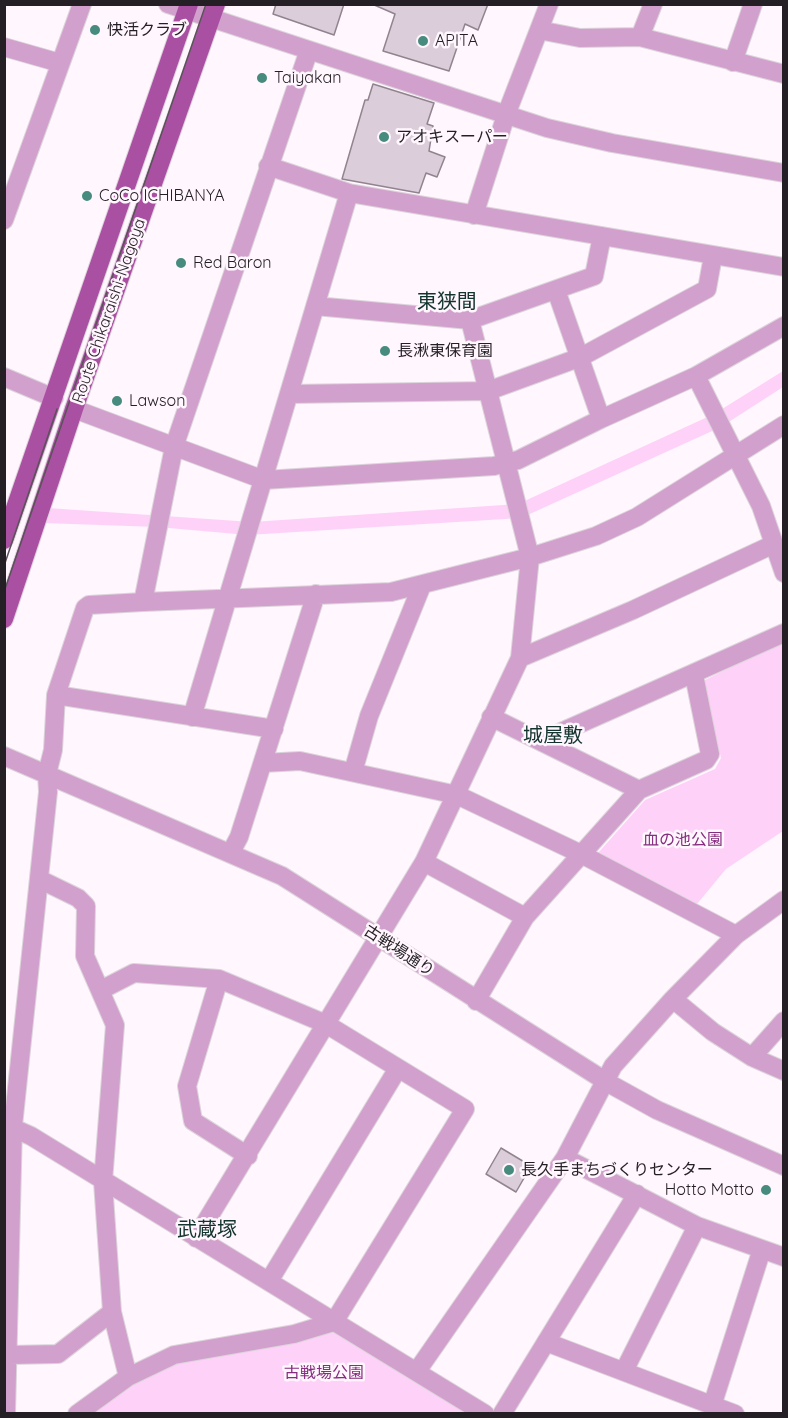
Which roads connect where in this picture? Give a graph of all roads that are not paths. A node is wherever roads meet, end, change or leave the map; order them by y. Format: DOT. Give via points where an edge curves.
graph roads {
  1 [pos="82,4"];
  2 [pos="168,4"];
  3 [pos="549,4"];
  4 [pos="653,4"];
  5 [pos="753,4"];
  6 [pos="188,8"];
  7 [pos="214,11"];
  8 [pos="539,30"];
  9 [pos="640,37"];
  10 [pos="4,47"];
  11 [pos="309,50"];
  12 [pos="733,62"];
  13 [pos="60,63"];
  14 [pos="783,74"];
  15 [pos="506,115"];
  16 [pos="268,166"];
  17 [pos="783,173"];
  18 [pos="349,193"];
  19 [pos="474,214"];
  20 [pos="4,220"];
  21 [pos="602,236"];
  22 [pos="713,256"];
  23 [pos="783,267"];
  24 [pos="556,290"];
  25 [pos="315,306"];
  26 [pos="470,320"];
  27 [pos="783,326"];
  28 [pos="581,357"];
  29 [pos="696,376"];
  30 [pos="4,377"];
  31 [pos="488,391"];
  32 [pos="290,394"];
  33 [pos="54,398"];
  34 [pos="74,408"];
  35 [pos="601,419"];
  36 [pos="783,425"];
  37 [pos="174,447"];
  38 [pos="737,455"];
  39 [pos="506,463"];
  40 [pos="264,480"];
  41 [pos="4,540"];
  42 [pos="774,544"];
  43 [pos="530,557"];
  44 [pos="783,573"];
  45 [pos="422,585"];
  46 [pos="316,594"];
  47 [pos="229,599"];
  48 [pos="143,602"];
  49 [pos="4,619"];
  50 [pos="783,633"];
  51 [pos="520,658"];
  52 [pos="694,675"];
  53 [pos="56,695"];
  54 [pos="192,717"];
  55 [pos="491,717"];
  56 [pos="274,729"];
  57 [pos="541,741"];
  58 [pos="4,756"];
  59 [pos="262,763"];
  60 [pos="353,772"];
  61 [pos="47,774"];
  62 [pos="639,790"];
  63 [pos="457,795"];
  64 [pos="231,852"];
  65 [pos="581,854"];
  66 [pos="424,862"];
  67 [pos="39,879"];
  68 [pos="783,900"];
  69 [pos="525,917"];
  70 [pos="736,935"];
  71 [pos="378,936"];
  72 [pos="219,979"];
  73 [pos="101,990"];
  74 [pos="673,999"];
  75 [pos="476,1001"];
  76 [pos="783,1021"];
  77 [pos="326,1024"];
  78 [pos="752,1057"];
  79 [pos="397,1070"];
  80 [pos="783,1071"];
  81 [pos="604,1081"];
  82 [pos="9,1125"];
  83 [pos="248,1156"];
  84 [pos="565,1158"];
  85 [pos="783,1166"];
  86 [pos="103,1182"];
  87 [pos="637,1194"];
  88 [pos="697,1226"];
  89 [pos="196,1238"];
  90 [pos="762,1249"];
  91 [pos="783,1257"];
  92 [pos="269,1281"];
  93 [pos="112,1312"];
  94 [pos="334,1322"];
  95 [pos="546,1342"];
  96 [pos="9,1354"];
  97 [pos="417,1371"];
  98 [pos="624,1371"];
  99 [pos="128,1377"];
  100 [pos="712,1406"];
  101 [pos="6,1413"];
  102 [pos="78,1413"];
  103 [pos="485,1413"];
  104 [pos="502,1413"];
  105 [pos="735,1413"];
  1 -- 13 [label="street"];
  2 -- 6 [label="street"];
  3 -- 8 [label="street"];
  4 -- 9 [label="street"];
  5 -- 12 [label="street"];
  6 -- 7 [label="street"];
  6 -- 33 [label="main road, Route Chikaraishi-Nagoya"];
  7 -- 11 [label="street"];
  7 -- 34 [label="main road, Route Chikaraishi-Nagoya"];
  8 -- 9 [label="street" via="580,38"];
  8 -- 15 [label="street"];
  9 -- 12 [label="street"];
  10 -- 13 [label="street"];
  11 -- 15 [label="street"];
  11 -- 16 [label="street"];
  12 -- 14 [label="street"];
  13 -- 20 [label="street"];
  15 -- 17 [label="street" via="612,143"];
  15 -- 19 [label="street"];
  16 -- 18 [label="street"];
  16 -- 37 [label="street"];
  18 -- 19 [label="street"];
  18 -- 25 [label="street"];
  19 -- 21 [label="street"];
  21 -- 22 [label="street"];
  21 -- 24 [label="street" via="594,276"];
  22 -- 23 [label="street"];
  22 -- 28 [label="street" via="707,289"];
  24 -- 26 [label="street"];
  24 -- 28 [label="street"];
  25 -- 26 [label="street"];
  25 -- 32 [label="street"];
  26 -- 31 [label="street"];
  27 -- 29 [label="street"];
  28 -- 31 [label="street"];
  28 -- 35 [label="street"];
  29 -- 35 [label="street"];
  29 -- 38 [label="street"];
  30 -- 33 [label="street"];
  31 -- 32 [label="street"];
  31 -- 39 [label="street"];
  32 -- 40 [label="street"];
  33 -- 41 [label="main road, Route Chikaraishi-Nagoya"];
  34 -- 37 [label="street"];
  34 -- 49 [label="main road, Route Chikaraishi-Nagoya"];
  35 -- 39 [label="street"];
  36 -- 38 [label="street"];
  37 -- 40 [label="street"];
  37 -- 48 [label="street"];
  38 -- 42 [label="street"];
  38 -- 43 [label="street" via="637,517 596,536"];
  39 -- 40 [label="street"];
  39 -- 43 [label="street"];
  40 -- 47 [label="street"];
  42 -- 44 [label="street"];
  42 -- 51 [label="street"];
  43 -- 45 [label="street"];
  43 -- 51 [label="street"];
  45 -- 46 [label="street" via="391,592"];
  45 -- 60 [label="street" via="369,716"];
  46 -- 47 [label="street"];
  46 -- 56 [label="street"];
  47 -- 48 [label="street"];
  47 -- 54 [label="street"];
  48 -- 53 [label="street" via="85,608"];
  50 -- 52 [label="street"];
  51 -- 55 [label="street"];
  52 -- 57 [label="street"];
  52 -- 62 [label="street" via="710,754 706,760"];
  53 -- 54 [label="street"];
  53 -- 61 [label="street" via="53,750"];
  54 -- 56 [label="street"];
  55 -- 57 [label="street"];
  55 -- 63 [label="street"];
  56 -- 59 [label="street"];
  57 -- 62 [label="street"];
  58 -- 61 [label="street, 古戦場通り"];
  59 -- 60 [label="street" via="300,761"];
  59 -- 64 [label="street"];
  60 -- 63 [label="street"];
  61 -- 64 [label="street, 古戦場通り"];
  61 -- 67 [label="street"];
  62 -- 65 [label="street"];
  63 -- 65 [label="street"];
  63 -- 66 [label="street"];
  64 -- 71 [label="street, 古戦場通り" via="282,876"];
  65 -- 69 [label="street"];
  65 -- 70 [label="street"];
  66 -- 69 [label="street"];
  66 -- 71 [label="street"];
  67 -- 73 [label="street" via="86,906 85,956"];
  67 -- 82 [label="street"];
  68 -- 70 [label="street"];
  69 -- 75 [label="street"];
  70 -- 74 [label="street"];
  71 -- 75 [label="street, 古戦場通り"];
  71 -- 77 [label="street"];
  72 -- 73 [label="street" via="134,973"];
  72 -- 77 [label="street"];
  72 -- 83 [label="street" via="187,1086 194,1121"];
  73 -- 86 [label="street" via="116,1033"];
  74 -- 78 [label="street"];
  74 -- 81 [label="street"];
  75 -- 81 [label="street, 古戦場通り"];
  76 -- 78 [label="street"];
  77 -- 79 [label="street"];
  77 -- 83 [label="street"];
  78 -- 80 [label="street"];
  79 -- 92 [label="street"];
  79 -- 94 [label="street" via="465,1109"];
  81 -- 84 [label="street"];
  81 -- 85 [label="street, 古戦場通り" via="657,1110"];
  82 -- 86 [label="street"];
  82 -- 96 [label="street"];
  83 -- 89 [label="street"];
  84 -- 87 [label="street"];
  84 -- 97 [label="street"];
  86 -- 89 [label="street"];
  86 -- 93 [label="street"];
  87 -- 88 [label="street"];
  87 -- 95 [label="street"];
  88 -- 90 [label="street"];
  88 -- 98 [label="street"];
  89 -- 92 [label="street"];
  90 -- 91 [label="street"];
  90 -- 100 [label="street"];
  92 -- 94 [label="street"];
  93 -- 96 [label="street" via="58,1354"];
  93 -- 99 [label="street"];
  94 -- 97 [label="street"];
  94 -- 99 [label="street" via="294,1334 174,1355"];
  95 -- 98 [label="street"];
  95 -- 104 [label="street"];
  96 -- 101 [label="street"];
  97 -- 103 [label="street"];
  98 -- 100 [label="street"];
  99 -- 102 [label="street"];
  100 -- 105 [label="street"];
}
